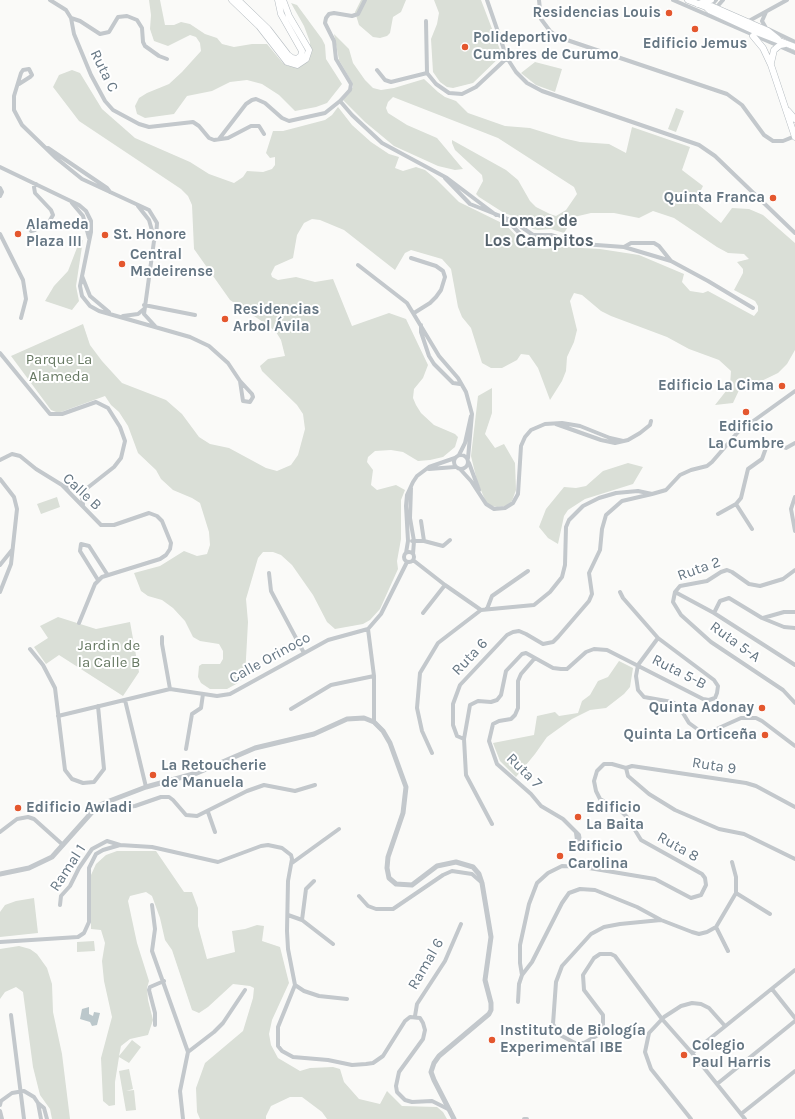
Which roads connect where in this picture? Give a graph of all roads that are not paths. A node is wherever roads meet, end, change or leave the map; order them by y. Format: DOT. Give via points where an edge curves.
graph roads {
  1 [pos="51,0"];
  2 [pos="232,0"];
  3 [pos="238,0"];
  4 [pos="278,0"];
  5 [pos="283,0"];
  6 [pos="365,0"];
  7 [pos="487,0"];
  8 [pos="539,0"];
  9 [pos="673,0"];
  10 [pos="688,0"];
  11 [pos="716,0"];
  12 [pos="723,0"];
  13 [pos="787,0"];
  14 [pos="696,2"];
  15 [pos="710,8"];
  16 [pos="766,12"];
  17 [pos="71,18"];
  18 [pos="426,21"];
  19 [pos="748,29"];
  20 [pos="768,30"];
  21 [pos="795,42"];
  22 [pos="786,44"];
  23 [pos="777,46"];
  24 [pos="795,47"];
  25 [pos="795,53"];
  26 [pos="507,58"];
  27 [pos="167,59"];
  28 [pos="771,65"];
  29 [pos="377,70"];
  30 [pos="427,72"];
  31 [pos="19,84"];
  32 [pos="340,101"];
  33 [pos="784,102"];
  34 [pos="795,119"];
  35 [pos="264,134"];
  36 [pos="795,136"];
  37 [pos="218,140"];
  38 [pos="47,148"];
  39 [pos="0,168"];
  40 [pos="78,170"];
  41 [pos="75,174"];
  42 [pos="36,184"];
  43 [pos="0,188"];
  44 [pos="111,193"];
  45 [pos="0,196"];
  46 [pos="72,203"];
  47 [pos="138,206"];
  48 [pos="83,216"];
  49 [pos="88,216"];
  50 [pos="155,218"];
  51 [pos="506,219"];
  52 [pos="149,220"];
  53 [pos="36,226"];
  54 [pos="795,233"];
  55 [pos="0,234"];
  56 [pos="555,236"];
  57 [pos="89,238"];
  58 [pos="154,242"];
  59 [pos="575,243"];
  60 [pos="635,243"];
  61 [pos="553,245"];
  62 [pos="624,247"];
  63 [pos="633,249"];
  64 [pos="664,251"];
  65 [pos="411,258"];
  66 [pos="658,258"];
  67 [pos="670,262"];
  68 [pos="358,265"];
  69 [pos="82,275"];
  70 [pos="90,296"];
  71 [pos="85,300"];
  72 [pos="144,307"];
  73 [pos="753,308"];
  74 [pos="109,313"];
  75 [pos="415,314"];
  76 [pos="116,315"];
  77 [pos="195,315"];
  78 [pos="21,318"];
  79 [pos="421,325"];
  80 [pos="156,327"];
  81 [pos="0,353"];
  82 [pos="439,356"];
  83 [pos="432,361"];
  84 [pos="240,381"];
  85 [pos="460,384"];
  86 [pos="795,391"];
  87 [pos="472,414"];
  88 [pos="651,422"];
  89 [pos="556,424"];
  90 [pos="587,429"];
  91 [pos="585,434"];
  92 [pos="623,441"];
  93 [pos="795,443"];
  94 [pos="457,456"];
  95 [pos="0,460"];
  96 [pos="468,460"];
  97 [pos="456,466"];
  98 [pos="426,469"];
  99 [pos="460,469"];
  100 [pos="0,479"];
  101 [pos="62,485"];
  102 [pos="411,488"];
  103 [pos="86,489"];
  104 [pos="652,494"];
  105 [pos="480,497"];
  106 [pos="795,497"];
  107 [pos="736,504"];
  108 [pos="406,506"];
  109 [pos="411,507"];
  110 [pos="86,509"];
  111 [pos="718,514"];
  112 [pos="421,521"];
  113 [pos="752,529"];
  114 [pos="795,531"];
  115 [pos="450,540"];
  116 [pos="408,541"];
  117 [pos="414,541"];
  118 [pos="424,541"];
  119 [pos="12,550"];
  120 [pos="406,553"];
  121 [pos="413,554"];
  122 [pos="413,560"];
  123 [pos="3,561"];
  124 [pos="407,562"];
  125 [pos="11,564"];
  126 [pos="0,566"];
  127 [pos="795,570"];
  128 [pos="528,571"];
  129 [pos="269,573"];
  130 [pos="107,574"];
  131 [pos="98,580"];
  132 [pos="445,585"];
  133 [pos="0,592"];
  134 [pos="620,592"];
  135 [pos="675,592"];
  136 [pos="487,608"];
  137 [pos="481,610"];
  138 [pos="795,612"];
  139 [pos="423,613"];
  140 [pos="714,613"];
  141 [pos="762,618"];
  142 [pos="80,623"];
  143 [pos="795,628"];
  144 [pos="368,629"];
  145 [pos="162,637"];
  146 [pos="658,638"];
  147 [pos="30,649"];
  148 [pos="304,653"];
  149 [pos="535,658"];
  150 [pos="638,665"];
  151 [pos="795,665"];
  152 [pos="374,676"];
  153 [pos="170,689"];
  154 [pos="203,694"];
  155 [pos="125,700"];
  156 [pos="795,703"];
  157 [pos="98,706"];
  158 [pos="291,709"];
  159 [pos="58,716"];
  160 [pos="374,722"];
  161 [pos="464,739"];
  162 [pos="795,746"];
  163 [pos="186,749"];
  164 [pos="432,753"];
  165 [pos="626,768"];
  166 [pos="315,785"];
  167 [pos="146,787"];
  168 [pos="795,807"];
  169 [pos="93,811"];
  170 [pos="208,812"];
  171 [pos="492,824"];
  172 [pos="340,829"];
  173 [pos="0,832"];
  174 [pos="215,832"];
  175 [pos="576,833"];
  176 [pos="63,845"];
  177 [pos="120,845"];
  178 [pos="795,859"];
  179 [pos="732,862"];
  180 [pos="292,863"];
  181 [pos="0,874"];
  182 [pos="314,881"];
  183 [pos="482,884"];
  184 [pos="736,893"];
  185 [pos="359,896"];
  186 [pos="60,905"];
  187 [pos="152,905"];
  188 [pos="770,914"];
  189 [pos="288,916"];
  190 [pos="302,920"];
  191 [pos="662,920"];
  192 [pos="461,924"];
  193 [pos="716,926"];
  194 [pos="0,942"];
  195 [pos="333,944"];
  196 [pos="728,951"];
  197 [pos="795,970"];
  198 [pos="522,975"];
  199 [pos="164,982"];
  200 [pos="295,985"];
  201 [pos="772,989"];
  202 [pos="245,990"];
  203 [pos="347,999"];
  204 [pos="518,1002"];
  205 [pos="11,1015"];
  206 [pos="415,1016"];
  207 [pos="662,1019"];
  208 [pos="795,1020"];
  209 [pos="155,1025"];
  210 [pos="725,1026"];
  211 [pos="188,1052"];
  212 [pos="692,1053"];
  213 [pos="795,1071"];
  214 [pos="717,1084"];
  215 [pos="20,1090"];
  216 [pos="38,1103"];
  217 [pos="0,1105"];
  218 [pos="450,1110"];
  219 [pos="0,1111"];
  220 [pos="741,1114"];
  221 [pos="2,1119"];
  222 [pos="24,1119"];
  223 [pos="42,1119"];
  224 [pos="47,1119"];
  225 [pos="183,1119"];
  226 [pos="454,1119"];
  227 [pos="524,1119"];
  228 [pos="527,1119"];
  229 [pos="691,1119"];
  230 [pos="745,1119"];
  1 -- 17 [label="street" via="66,10"];
  2 -- 5 [label="main road" via="259,26 288,62 297,65 306,59 309,50 289,16"];
  3 -- 4 [label="main road" via="268,29 288,55 297,59 302,51 281,14"];
  6 -- 32 [label="street" via="358,14 352,16 334,13 326,18 325,23 334,41 336,59 350,84 350,90"];
  7 -- 26 [label="street"];
  8 -- 36 [label="street" via="541,20 558,37 727,94 742,105 764,135 773,141 778,142"];
  9 -- 15 [label="street"];
  10 -- 14 [label="main road"];
  11 -- 15 [label="street"];
  12 -- 15 [label="street"];
  13 -- 16 [label="street"];
  14 -- 15 [label="main road"];
  15 -- 19 [label="main road"];
  16 -- 19 [label="street"];
  16 -- 20 [label="street" via="762,22"];
  17 -- 27 [label="street" via="100,34 109,32 118,17 127,16 137,20 142,28 142,42 145,46"];
  17 -- 37 [label="street, Ruta C" via="74,34 91,75 113,110 150,127 193,122 200,126 209,138"];
  18 -- 30 [label="street"];
  19 -- 20 [label="main road"];
  19 -- 22 [label="main road"];
  19 -- 23 [label="street"];
  19 -- 28 [label="main road"];
  20 -- 21 [label="street"];
  20 -- 22 [label="main road"];
  22 -- 23 [label="main road"];
  22 -- 24 [label="main road"];
  23 -- 25 [label="street"];
  23 -- 28 [label="main road" via="773,52"];
  26 -- 30 [label="street" via="476,87 462,94 455,95 443,90"];
  26 -- 54 [label="street" via="521,78 534,87 681,137 703,147 716,156"];
  28 -- 33 [label="main road"];
  29 -- 30 [label="street" via="385,80 391,82"];
  31 -- 38 [label="street" via="14,100 16,115"];
  32 -- 37 [label="street" via="325,113 289,121 265,103 252,100"];
  32 -- 51 [label="street" via="382,143 417,160 496,215"];
  33 -- 34 [label="main road"];
  33 -- 36 [label="main road"];
  35 -- 37 [label="street" via="259,126 251,126 228,138"];
  38 -- 40 [label="street"];
  38 -- 41 [label="street"];
  39 -- 42 [label="street"];
  40 -- 41 [label="street"];
  40 -- 44 [label="street"];
  41 -- 44 [label="street"];
  42 -- 46 [label="street"];
  42 -- 53 [label="street" via="35,192 53,215 49,222"];
  43 -- 45 [label="street"];
  44 -- 47 [label="street"];
  46 -- 48 [label="street"];
  46 -- 49 [label="street" via="82,206"];
  47 -- 50 [label="street" via="150,210"];
  47 -- 52 [label="street"];
  48 -- 49 [label="street"];
  48 -- 57 [label="street"];
  49 -- 57 [label="street" via="92,225"];
  50 -- 52 [label="street"];
  50 -- 58 [label="street" via="157,227"];
  51 -- 56 [label="street" via="533,235"];
  51 -- 61 [label="street" via="531,243"];
  52 -- 58 [label="street"];
  55 -- 78 [label="street" via="23,280 26,298"];
  56 -- 59 [label="street"];
  56 -- 61 [label="street" via="556,241"];
  57 -- 69 [label="street"];
  58 -- 72 [label="street"];
  59 -- 61 [label="street"];
  59 -- 62 [label="street"];
  60 -- 62 [label="street"];
  60 -- 63 [label="street"];
  60 -- 64 [label="street" via="654,243"];
  62 -- 63 [label="street"];
  63 -- 66 [label="street"];
  64 -- 66 [label="street"];
  64 -- 67 [label="street"];
  65 -- 75 [label="street" via="436,266 443,271 445,277 441,290"];
  66 -- 67 [label="street"];
  67 -- 73 [label="street"];
  68 -- 75 [label="street" via="394,292"];
  69 -- 70 [label="street"];
  69 -- 71 [label="street" via="80,286"];
  70 -- 71 [label="street"];
  70 -- 74 [label="street"];
  71 -- 74 [label="street" via="94,308"];
  72 -- 76 [label="street" via="138,314"];
  72 -- 77 [label="street"];
  72 -- 80 [label="street" via="146,318"];
  74 -- 76 [label="street"];
  75 -- 79 [label="street"];
  76 -- 80 [label="street"];
  79 -- 82 [label="street"];
  79 -- 83 [label="street" via="421,332"];
  80 -- 84 [label="street" via="198,340 216,351"];
  81 -- 103 [label="street" via="50,414 62,414 96,402 111,412 124,435 123,453 114,467"];
  82 -- 83 [label="street"];
  82 -- 85 [label="street"];
  83 -- 85 [label="street" via="453,383"];
  84 -- 84 [label="street" via="244,401 250,402 252,394"];
  85 -- 87 [label="street" via="470,399"];
  86 -- 104 [label="street" via="738,432 707,466 680,475 671,487"];
  87 -- 94 [label="street" via="465,443"];
  87 -- 96 [label="street"];
  88 -- 92 [label="street" via="640,433"];
  89 -- 90 [label="street"];
  89 -- 91 [label="street"];
  89 -- 105 [label="street" via="546,424 531,430 524,440 521,451 520,489 513,503 505,508 494,509"];
  90 -- 91 [label="street"];
  90 -- 92 [label="street"];
  91 -- 92 [label="street" via="609,442"];
  93 -- 107 [label="street" via="786,448 773,443 767,445 762,459 748,469 744,492"];
  94 -- 96 [label="street" via="464,455"];
  94 -- 97 [label="street" via="454,463"];
  94 -- 98 [label="street"];
  95 -- 101 [label="street, Calle B" via="7,455 16,454"];
  96 -- 99 [label="street" via="465,468"];
  96 -- 105 [label="street"];
  97 -- 98 [label="street"];
  97 -- 99 [label="street"];
  98 -- 102 [label="street" via="417,476"];
  99 -- 105 [label="street"];
  100 -- 119 [label="street" via="17,503"];
  101 -- 103 [label="street"];
  101 -- 110 [label="street, Calle B"];
  102 -- 108 [label="street"];
  102 -- 109 [label="street"];
  103 -- 110 [label="street" via="82,499"];
  104 -- 136 [label="street" via="638,491 616,493 583,506 569,520 566,527 562,577 550,592 534,605"];
  104 -- 161 [label="street, Ruta 6" via="622,501 606,515 600,550 589,574 592,594 558,638 543,644 519,631 513,632 507,635 460,685 453,704 452,719 457,736"];
  106 -- 114 [label="street" via="790,509"];
  107 -- 111 [label="street"];
  107 -- 113 [label="street"];
  108 -- 109 [label="street"];
  108 -- 116 [label="street"];
  109 -- 117 [label="street"];
  110 -- 130 [label="street, Calle B" via="97,522 105,526 152,513 160,518 171,543 169,552 160,559"];
  112 -- 118 [label="street"];
  115 -- 118 [label="street" via="443,546"];
  116 -- 117 [label="street"];
  116 -- 120 [label="street"];
  117 -- 118 [label="street"];
  117 -- 121 [label="street"];
  119 -- 123 [label="street"];
  119 -- 125 [label="street"];
  120 -- 121 [label="street"];
  120 -- 124 [label="street" via="404,559"];
  121 -- 122 [label="street"];
  122 -- 124 [label="street"];
  122 -- 132 [label="street"];
  123 -- 125 [label="street" via="9,560"];
  123 -- 126 [label="street"];
  124 -- 144 [label="street" via="381,614"];
  125 -- 133 [label="street"];
  127 -- 135 [label="street, Ruta 2" via="783,579 760,586 749,584 727,570 707,581 680,586"];
  128 -- 136 [label="street" via="492,596"];
  129 -- 148 [label="street" via="271,591"];
  130 -- 131 [label="street, Calle B"];
  130 -- 131 [label="street" via="89,546 81,544 80,551"];
  131 -- 142 [label="street"];
  132 -- 137 [label="street"];
  132 -- 139 [label="street"];
  134 -- 146 [label="street" via="622,598"];
  135 -- 140 [label="street"];
  135 -- 156 [label="street, Ruta 5-A" via="673,602 686,619 711,642 783,690"];
  136 -- 137 [label="street"];
  137 -- 164 [label="street" via="438,643 420,673 418,714 422,732"];
  138 -- 141 [label="street"];
  140 -- 141 [label="street" via="720,601 729,598"];
  140 -- 151 [label="street"];
  141 -- 143 [label="street"];
  144 -- 148 [label="street, Calle Orinoco" via="334,637"];
  144 -- 152 [label="street"];
  145 -- 153 [label="street"];
  146 -- 150 [label="street"];
  146 -- 150 [label="street, Ruta 5-B" via="714,680 718,686 715,698 703,699"];
  147 -- 159 [label="street" via="43,665 55,688"];
  148 -- 154 [label="street, Calle Orinoco" via="230,694"];
  149 -- 150 [label="street" via="561,669 567,668 586,652 601,649"];
  149 -- 161 [label="street" via="526,654 518,656 506,672 501,695 497,700 478,701 470,706"];
  149 -- 175 [label="street, Ruta 7" via="524,669 518,681 518,708 515,715 493,724 489,741 497,764 541,806 564,819"];
  150 -- 162 [label="street" via="635,682 644,697 672,702 694,728 706,732 741,718 756,718"];
  152 -- 158 [label="street" via="331,685"];
  152 -- 160 [label="street"];
  153 -- 154 [label="street, Calle Orinoco"];
  153 -- 155 [label="street, Calle Orinoco"];
  154 -- 163 [label="street" via="201,708 192,714"];
  155 -- 157 [label="street, Calle Orinoco"];
  155 -- 167 [label="street"];
  157 -- 159 [label="street, Calle Orinoco"];
  157 -- 159 [label="street" via="104,769 94,782 76,782 64,770"];
  160 -- 167 [label="street" via="364,718 346,719 314,734 255,748 196,773"];
  160 -- 183 [label="street" via="390,743 406,787 403,813 388,857 389,878 396,884 412,885 437,866 456,862 472,867 479,874"];
  161 -- 171 [label="street" via="466,775"];
  165 -- 168 [label="street, Ruta 9" via="632,766 746,783"];
  165 -- 178 [label="street, Ruta 8" via="628,776 649,794 675,810 719,829 744,834"];
  165 -- 198 [label="street, Ruta 8" via="604,764 597,771 594,781 600,799 628,817 641,840 702,874 706,885 701,895 691,898 655,879 562,866 548,873 537,884 529,904 520,945"];
  166 -- 170 [label="street" via="295,791 264,785"];
  167 -- 169 [label="street" via="100,805"];
  169 -- 170 [label="street" via="135,806 161,797 169,797 186,815 197,816"];
  169 -- 176 [label="street"];
  170 -- 174 [label="street"];
  172 -- 180 [label="street"];
  173 -- 176 [label="street" via="17,819 28,817 34,819"];
  176 -- 181 [label="street" via="44,863"];
  177 -- 180 [label="street, Ramal 1" via="152,846 218,862 268,845 287,851 291,855"];
  177 -- 186 [label="street, Ramal 1" via="107,841 92,849 62,896"];
  177 -- 194 [label="street" via="103,850 92,860 88,877 89,922 84,933 78,936"];
  179 -- 184 [label="street" via="736,877"];
  180 -- 189 [label="street" via="288,881"];
  182 -- 190 [label="street" via="306,889"];
  183 -- 185 [label="street" via="472,874 452,871 393,909 376,909 368,906"];
  183 -- 218 [label="street" via="491,937 485,980 491,1010 434,1063 432,1076"];
  184 -- 188 [label="street"];
  184 -- 193 [label="street"];
  187 -- 199 [label="street" via="155,924 152,950"];
  189 -- 190 [label="street"];
  189 -- 200 [label="street" via="288,949"];
  190 -- 195 [label="street"];
  191 -- 193 [label="street" via="698,934"];
  191 -- 198 [label="street" via="595,890 580,889 570,893 562,903 532,962"];
  191 -- 207 [label="street" via="604,927 591,934 562,966 556,982 554,1024 560,1035 575,1043 584,1044 598,1035 603,1026 603,1015 584,990 583,975 594,958 606,953 615,956"];
  192 -- 206 [label="street, Ramal 6" via="445,961 417,1004"];
  193 -- 196 [label="street"];
  197 -- 201 [label="street"];
  198 -- 204 [label="street, Ruta 8"];
  199 -- 209 [label="street" via="150,987 149,990 155,1013"];
  199 -- 211 [label="street"];
  200 -- 203 [label="street" via="315,995"];
  200 -- 206 [label="street" via="276,1034 278,1046 293,1057 352,1065 373,1063 387,1051 405,1021"];
  201 -- 208 [label="street"];
  201 -- 210 [label="street"];
  202 -- 211 [label="street" via="223,1023"];
  205 -- 215 [label="street"];
  206 -- 218 [label="street" via="423,1023 423,1039 399,1072 397,1092 405,1100 432,1101"];
  207 -- 210 [label="street" via="681,1006 702,1004"];
  207 -- 212 [label="street"];
  207 -- 229 [label="street" via="649,1033 645,1052 651,1068"];
  208 -- 214 [label="street"];
  210 -- 212 [label="street"];
  211 -- 225 [label="street" via="180,1091"];
  212 -- 214 [label="street"];
  213 -- 220 [label="street"];
  214 -- 220 [label="street"];
  215 -- 216 [label="street" via="34,1097"];
  215 -- 217 [label="street" via="5,1097"];
  215 -- 222 [label="street"];
  216 -- 223 [label="street"];
  216 -- 224 [label="street" via="44,1108"];
  218 -- 226 [label="street"];
  219 -- 221 [label="street"];
  220 -- 230 [label="street"];
  227 -- 228 [label="street"];
}
